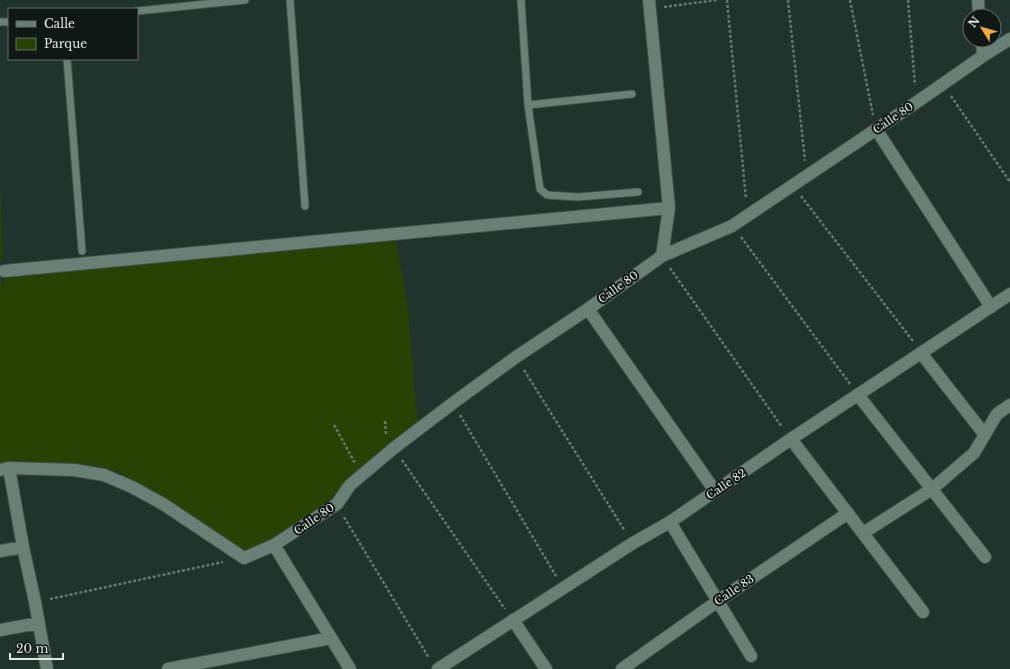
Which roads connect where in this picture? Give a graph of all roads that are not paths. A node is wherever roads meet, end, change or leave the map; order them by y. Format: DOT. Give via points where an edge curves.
graph roads {
  1 [pos="245,0"];
  2 [pos="290,0"];
  3 [pos="521,0"];
  4 [pos="649,5"];
  5 [pos="138,12"];
  6 [pos="1010,39"];
  7 [pos="982,48"];
  8 [pos="983,56"];
  9 [pos="67,60"];
  10 [pos="632,94"];
  11 [pos="528,104"];
  12 [pos="876,129"];
  13 [pos="638,192"];
  14 [pos="305,206"];
  15 [pos="669,208"];
  16 [pos="82,251"];
  17 [pos="662,256"];
  18 [pos="4,272"];
  19 [pos="1010,294"];
  20 [pos="991,307"];
  21 [pos="588,309"];
  22 [pos="921,353"];
  23 [pos="858,394"];
  24 [pos="1010,405"];
  25 [pos="985,435"];
  26 [pos="791,439"];
  27 [pos="4,469"];
  28 [pos="932,489"];
  29 [pos="715,491"];
  30 [pos="848,513"];
  31 [pos="670,522"];
  32 [pos="863,533"];
  33 [pos="274,545"];
  34 [pos="23,547"];
  35 [pos="0,551"];
  36 [pos="985,557"];
  37 [pos="718,601"];
  38 [pos="923,612"];
  39 [pos="513,620"];
  40 [pos="39,623"];
  41 [pos="0,630"];
  42 [pos="331,638"];
  43 [pos="751,656"];
  44 [pos="435,666"];
  45 [pos="47,669"];
  46 [pos="168,669"];
  47 [pos="350,669"];
  48 [pos="546,669"];
  49 [pos="622,669"];
  1 -- 5 [label="lane"];
  2 -- 14 [label="lane"];
  3 -- 11 [label="lane"];
  4 -- 15 [label="street"];
  6 -- 8 [label="street, Calle 80"];
  7 -- 8 [label="street"];
  8 -- 12 [label="street, Calle 80"];
  9 -- 16 [label="lane"];
  10 -- 11 [label="lane"];
  11 -- 13 [label="lane" via="540,189 547,195 578,197"];
  12 -- 17 [label="street, Calle 80" via="732,226"];
  12 -- 20 [label="street"];
  15 -- 17 [label="street"];
  15 -- 18 [label="street"];
  17 -- 21 [label="street, Calle 80"];
  19 -- 20 [label="street, Calle 82"];
  20 -- 22 [label="street, Calle 82"];
  21 -- 29 [label="street"];
  21 -- 33 [label="street, Calle 80" via="452,403 350,485 336,504"];
  22 -- 23 [label="street, Calle 82"];
  22 -- 25 [label="street"];
  23 -- 26 [label="street, Calle 82"];
  23 -- 28 [label="street"];
  24 -- 25 [label="street" via="997,414"];
  25 -- 28 [label="street" via="974,453"];
  26 -- 29 [label="street, Calle 82"];
  26 -- 30 [label="street"];
  27 -- 33 [label="street, Calle 80" via="74,470 104,475 163,504 244,558"];
  27 -- 34 [label="street"];
  28 -- 32 [label="street"];
  28 -- 36 [label="street"];
  29 -- 31 [label="street, Calle 82"];
  30 -- 32 [label="street"];
  30 -- 37 [label="street, Calle 83"];
  31 -- 37 [label="street"];
  31 -- 39 [label="street, Calle 82"];
  32 -- 38 [label="street"];
  33 -- 42 [label="street"];
  34 -- 35 [label="street"];
  34 -- 40 [label="street"];
  37 -- 43 [label="street"];
  37 -- 49 [label="street, Calle 83"];
  39 -- 44 [label="street, Calle 82"];
  39 -- 48 [label="street"];
  40 -- 41 [label="street"];
  40 -- 45 [label="street"];
  42 -- 46 [label="street"];
  42 -- 47 [label="street"];
}
